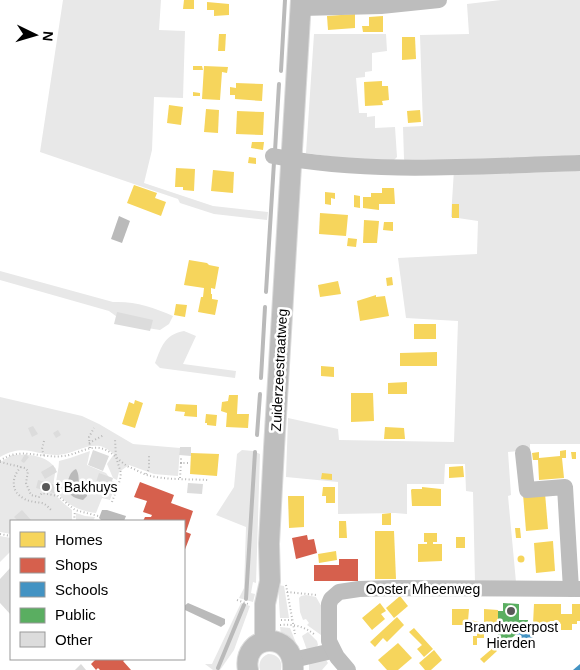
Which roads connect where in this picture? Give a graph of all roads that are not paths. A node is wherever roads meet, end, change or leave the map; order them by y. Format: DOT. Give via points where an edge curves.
graph roads {
  1 [pos="439,0"];
  2 [pos="301,4"];
  3 [pos="283,158"];
  4 [pos="580,163"];
  5 [pos="524,453"];
  6 [pos="575,589"];
  7 [pos="271,642"];
  8 [pos="331,646"];
  9 [pos="293,665"];
  10 [pos="248,670"];
  11 [pos="348,670"];
  1 -- 2 [label="street" via="381,6"];
  2 -- 3 [label="main road, Zuiderzeestraatweg"];
  3 -- 4 [label="street" via="365,167"];
  3 -- 7 [label="main road, Zuiderzeestraatweg" via="270,544 270,581 276,606"];
  5 -- 6 [label="street, Ooster Mheenweg" via="526,490 565,487"];
  6 -- 8 [label="street, Ooster Mheenweg" via="394,588 342,591 331,599 328,610"];
  7 -- 9 [label="main road" via="288,649"];
  7 -- 10 [label="main road" via="258,644 250,652"];
  8 -- 9 [label="street"];
  8 -- 11 [label="street"];
}
